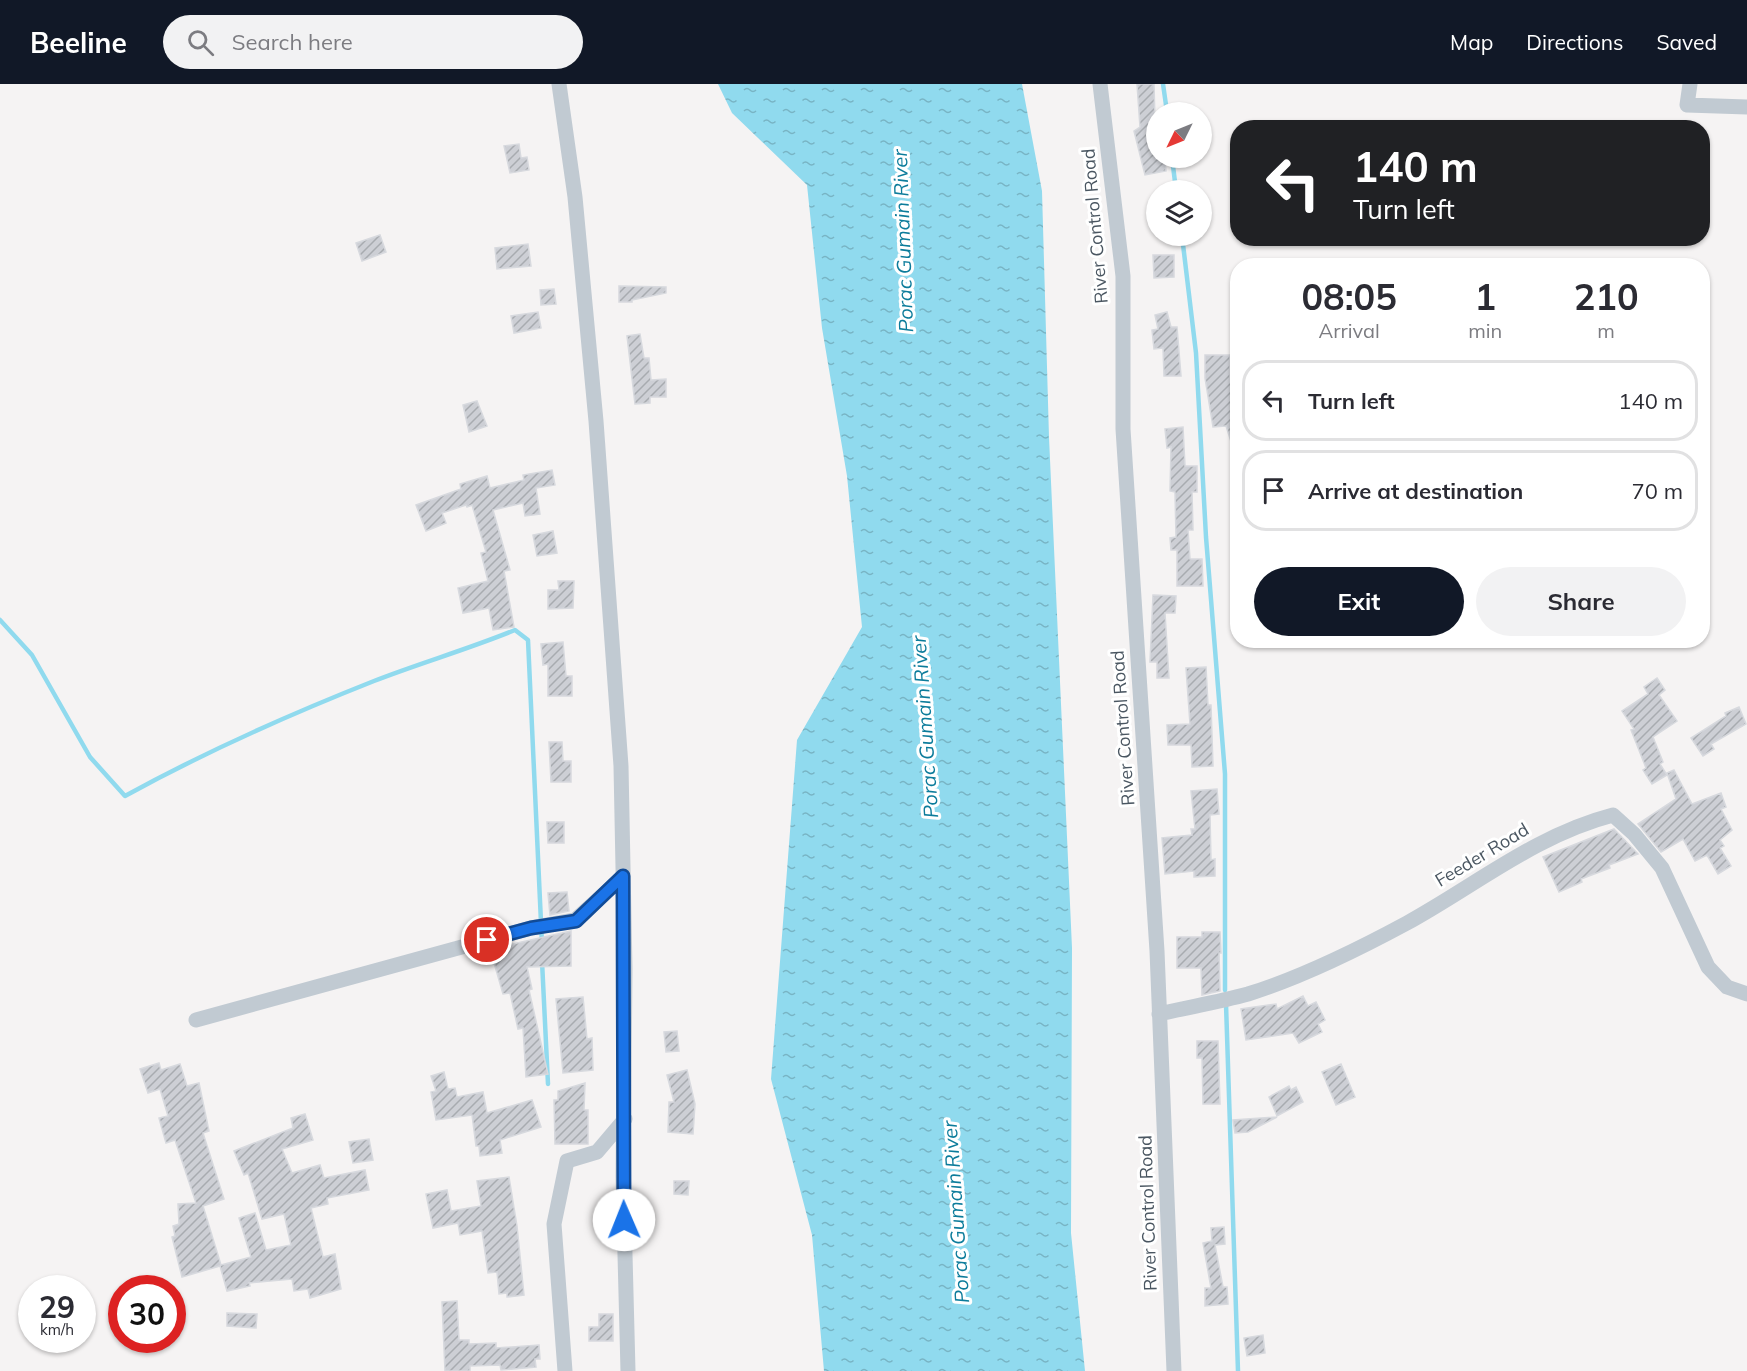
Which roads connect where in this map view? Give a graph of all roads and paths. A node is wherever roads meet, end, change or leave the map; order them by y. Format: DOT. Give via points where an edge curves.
graph roads {
  1 [pos="559,84"];
  2 [pos="1100,84"];
  3 [pos="1690,84"];
  4 [pos="1747,107"];
  5 [pos="623,876"];
  6 [pos="1747,994"];
  7 [pos="1159,1014"];
  8 [pos="196,1020"];
  9 [pos="625,1119"];
  10 [pos="565,1371"];
  11 [pos="628,1371"];
  12 [pos="1174,1371"];
  1 -- 5 [label="street" via="596,421 621,766"];
  2 -- 7 [label="street, River Control Road" via="1123,276 1123,429"];
  3 -- 4 [label="street" via="1687,105"];
  5 -- 8 [label="street" via="576,921 531,928"];
  5 -- 9 [label="street"];
  6 -- 7 [label="street, Feeder Road" via="1727,987 1708,967 1662,868 1613,815 1582,823 1532,847 1408,923 1328,963 1249,994"];
  7 -- 12 [label="street, River Control Road"];
  9 -- 10 [label="street" via="597,1152 567,1161 554,1224"];
  9 -- 11 [label="street"];
}
